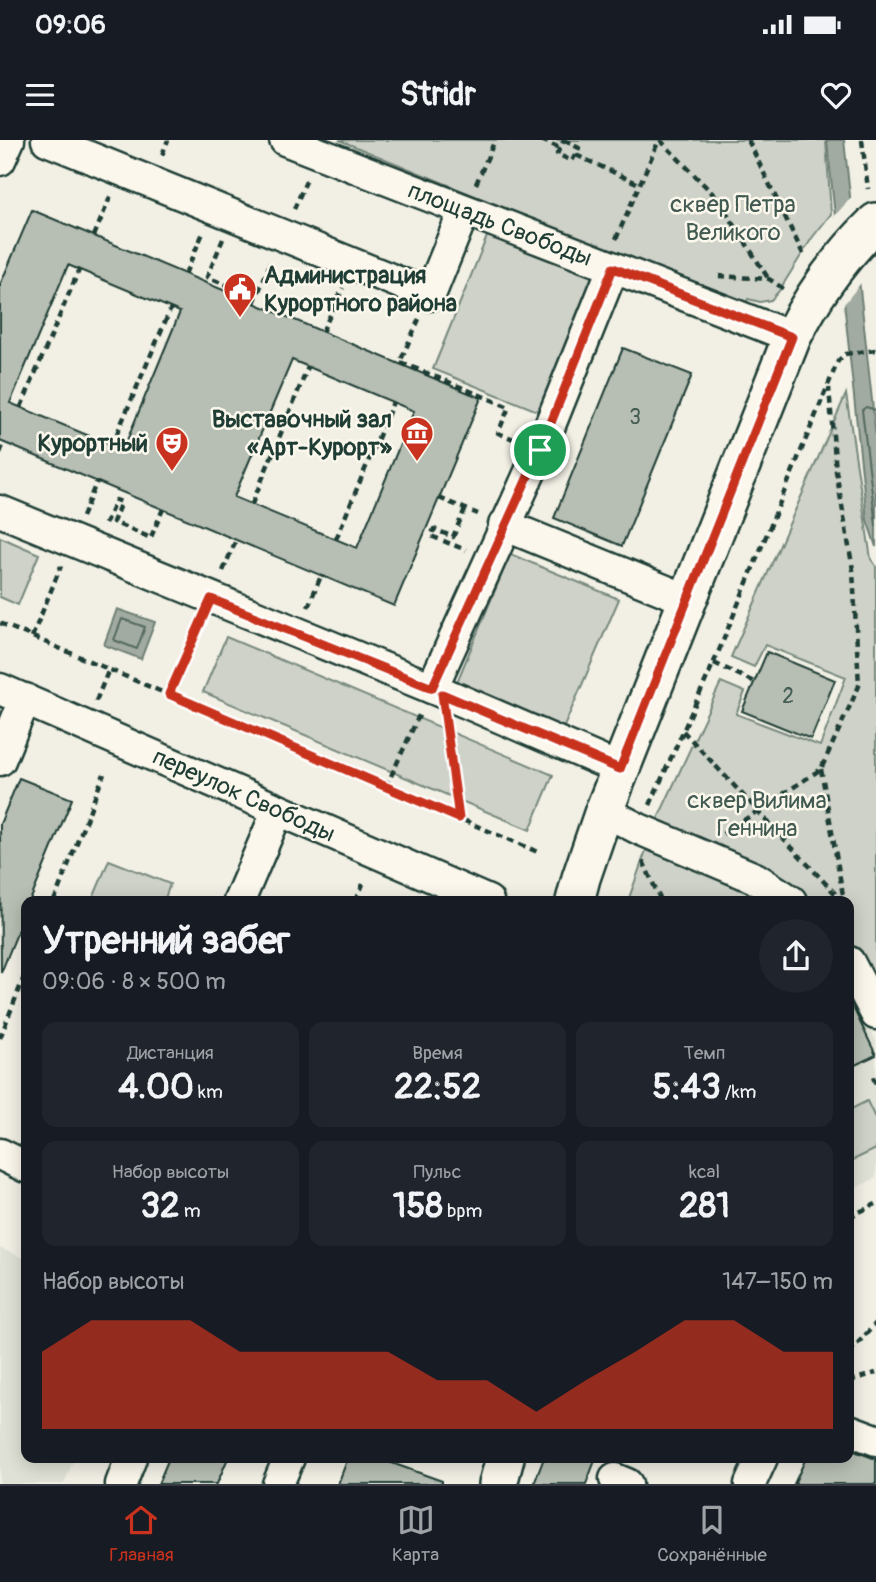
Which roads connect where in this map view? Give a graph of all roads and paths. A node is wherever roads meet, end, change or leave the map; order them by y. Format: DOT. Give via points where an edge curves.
graph roads {
  1 [pos="47,140"];
  2 [pos="285,140"];
  3 [pos="495,140"];
  4 [pos="541,140"];
  5 [pos="659,140"];
  6 [pos="748,140"];
  7 [pos="862,140"];
  8 [pos="560,148"];
  9 [pos="319,153"];
  10 [pos="576,155"];
  11 [pos="122,170"];
  12 [pos="639,184"];
  13 [pos="223,211"];
  14 [pos="464,211"];
  15 [pos="870,214"];
  16 [pos="282,235"];
  17 [pos="94,236"];
  18 [pos="614,255"];
  19 [pos="354,264"];
  20 [pos="79,270"];
  21 [pos="816,271"];
  22 [pos="267,272"];
  23 [pos="185,274"];
  24 [pos="769,279"];
  25 [pos="430,295"];
  26 [pos="171,309"];
  27 [pos="798,326"];
  28 [pos="323,332"];
  29 [pos="876,350"];
  30 [pos="308,367"];
  31 [pos="829,385"];
  32 [pos="393,402"];
  33 [pos="21,407"];
  34 [pos="4,443"];
  35 [pos="112,445"];
  36 [pos="540,450"];
  37 [pos="0,453"];
  38 [pos="97,481"];
  39 [pos="439,498"];
  40 [pos="252,504"];
  41 [pos="163,509"];
  42 [pos="465,509"];
  43 [pos="0,512"];
  44 [pos="472,512"];
  45 [pos="505,525"];
  46 [pos="151,538"];
  47 [pos="336,539"];
  48 [pos="81,540"];
  49 [pos="148,544"];
  50 [pos="489,560"];
  51 [pos="211,599"];
  52 [pos="688,600"];
  53 [pos="0,623"];
  54 [pos="32,637"];
  55 [pos="713,663"];
  56 [pos="109,669"];
  57 [pos="754,682"];
  58 [pos="437,691"];
  59 [pos="12,694"];
  60 [pos="169,694"];
  61 [pos="96,702"];
  62 [pos="683,731"];
  63 [pos="0,760"];
  64 [pos="620,769"];
  65 [pos="821,769"];
  66 [pos="104,774"];
  67 [pos="386,787"];
  68 [pos="278,810"];
  69 [pos="758,810"];
  70 [pos="604,811"];
  71 [pos="459,818"];
  72 [pos="639,841"];
  73 [pos="538,852"];
  74 [pos="696,853"];
  75 [pos="363,884"];
  76 [pos="56,896"];
  77 [pos="241,896"];
  78 [pos="358,896"];
  79 [pos="476,896"];
  80 [pos="576,896"];
  81 [pos="659,896"];
  82 [pos="783,896"];
  83 [pos="838,896"];
  84 [pos="842,896"];
  85 [pos="854,972"];
  86 [pos="21,985"];
  87 [pos="876,1014"];
  88 [pos="0,1038"];
  89 [pos="873,1077"];
  90 [pos="876,1084"];
  91 [pos="0,1154"];
  92 [pos="21,1164"];
  93 [pos="876,1204"];
  94 [pos="854,1215"];
  95 [pos="876,1323"];
  96 [pos="854,1347"];
  97 [pos="876,1373"];
  98 [pos="854,1380"];
  99 [pos="854,1432"];
  100 [pos="876,1440"];
  101 [pos="129,1463"];
  102 [pos="287,1463"];
  103 [pos="504,1463"];
  104 [pos="760,1463"];
  105 [pos="121,1484"];
  106 [pos="278,1484"];
  107 [pos="498,1484"];
  108 [pos="750,1484"];
  1 -- 11 [label="street"];
  2 -- 9 [label="street, площадь Свободы"];
  3 -- 14 [label="path"];
  4 -- 8 [label="path"];
  5 -- 12 [label="path"];
  5 -- 24 [label="path" via="718,199"];
  6 -- 21 [label="path"];
  7 -- 15 [label="path"];
  8 -- 10 [label="path" via="557,154 572,161"];
  8 -- 10 [label="path" via="564,141 579,148"];
  9 -- 14 [label="street, площадь Свободы"];
  9 -- 16 [label="path"];
  10 -- 12 [label="path"];
  11 -- 13 [label="street"];
  11 -- 17 [label="path"];
  12 -- 18 [label="path"];
  13 -- 16 [label="street"];
  13 -- 22 [label="path" via="207,277 255,301"];
  13 -- 23 [label="path"];
  14 -- 18 [label="street, площадь Свободы"];
  14 -- 25 [label="street"];
  15 -- 21 [label="main road"];
  16 -- 19 [label="street"];
  18 -- 27 [label="street, площадь Свободы"];
  18 -- 36 [label="street"];
  19 -- 25 [label="street"];
  19 -- 28 [label="path"];
  20 -- 33 [label="path"];
  21 -- 27 [label="main road"];
  25 -- 36 [label="path" via="400,362 509,407 498,433"];
  26 -- 35 [label="path"];
  27 -- 52 [label="main road"];
  29 -- 31 [label="path" via="845,354"];
  30 -- 40 [label="path"];
  31 -- 55 [label="path"];
  31 -- 65 [label="path" via="836,471 853,570 859,686"];
  32 -- 47 [label="path"];
  34 -- 37 [label="path"];
  36 -- 45 [label="street"];
  38 -- 48 [label="path"];
  39 -- 42 [label="path"];
  41 -- 46 [label="path"];
  42 -- 44 [label="path"];
  42 -- 50 [label="path" via="453,537 434,529 431,536"];
  43 -- 48 [label="street"];
  45 -- 50 [label="street"];
  45 -- 52 [label="street"];
  46 -- 48 [label="path" via="113,522 121,502 116,500"];
  46 -- 49 [label="path"];
  48 -- 51 [label="street"];
  48 -- 54 [label="path"];
  50 -- 58 [label="street"];
  51 -- 58 [label="street"];
  51 -- 60 [label="path"];
  52 -- 64 [label="main road"];
  53 -- 54 [label="path"];
  54 -- 56 [label="path"];
  55 -- 57 [label="path"];
  55 -- 62 [label="path"];
  56 -- 60 [label="path"];
  56 -- 61 [label="path"];
  58 -- 64 [label="street"];
  58 -- 67 [label="path"];
  58 -- 71 [label="path"];
  59 -- 63 [label="street"];
  59 -- 68 [label="street, переулок Свободы"];
  60 -- 67 [label="path"];
  62 -- 69 [label="path"];
  62 -- 72 [label="path"];
  64 -- 70 [label="main road"];
  65 -- 69 [label="path"];
  65 -- 84 [label="path"];
  66 -- 76 [label="path"];
  67 -- 71 [label="path"];
  68 -- 77 [label="street"];
  68 -- 79 [label="street, переулок Свободы"];
  69 -- 74 [label="path"];
  69 -- 83 [label="path"];
  70 -- 72 [label="street"];
  70 -- 80 [label="main road"];
  71 -- 73 [label="path"];
  72 -- 74 [label="street"];
  72 -- 81 [label="path"];
  74 -- 82 [label="street" via="755,878"];
  75 -- 78 [label="path"];
  85 -- 87 [label="street"];
  86 -- 88 [label="path"];
  89 -- 90 [label="path"];
  91 -- 92 [label="street"];
  93 -- 94 [label="path"];
  95 -- 96 [label="path"];
  97 -- 98 [label="path"];
  99 -- 100 [label="street"];
  101 -- 105 [label="street"];
  102 -- 106 [label="street"];
  103 -- 107 [label="main road"];
  104 -- 108 [label="street"];
}
